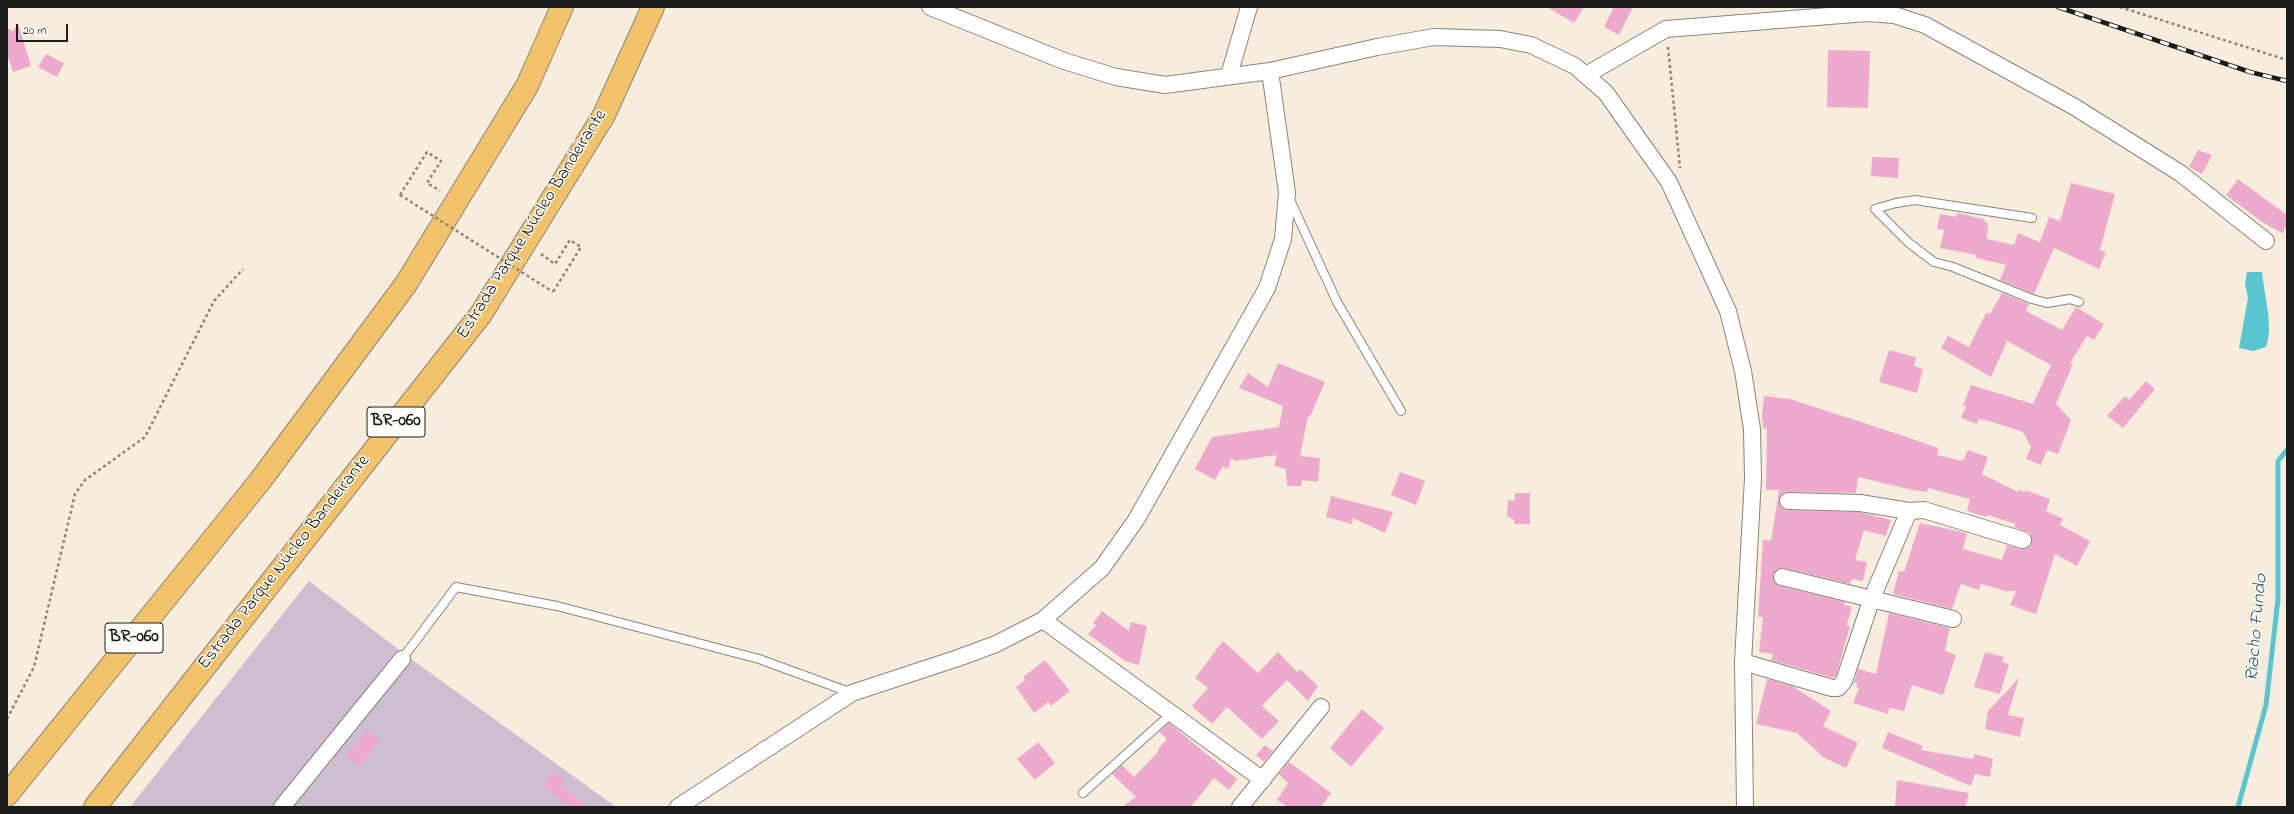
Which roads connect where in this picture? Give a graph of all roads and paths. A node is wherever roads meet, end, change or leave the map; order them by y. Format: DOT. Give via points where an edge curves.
graph roads {
  1 [pos="562,7"];
  2 [pos="653,7"];
  3 [pos="930,7"];
  4 [pos="1249,7"];
  5 [pos="2120,7"];
  6 [pos="1666,29"];
  7 [pos="2287,60"];
  8 [pos="1270,70"];
  9 [pos="1229,75"];
  10 [pos="1586,75"];
  11 [pos="1680,172"];
  12 [pos="427,183"];
  13 [pos="1287,193"];
  14 [pos="2032,218"];
  15 [pos="2266,241"];
  16 [pos="555,264"];
  17 [pos="243,269"];
  18 [pos="2080,302"];
  19 [pos="1401,411"];
  20 [pos="1788,500"];
  21 [pos="1909,511"];
  22 [pos="2023,540"];
  23 [pos="1782,577"];
  24 [pos="1872,598"];
  25 [pos="1953,619"];
  26 [pos="1043,620"];
  27 [pos="402,659"];
  28 [pos="1743,662"];
  29 [pos="852,693"];
  30 [pos="1321,707"];
  31 [pos="1172,713"];
  32 [pos="7,719"];
  33 [pos="1263,780"];
  34 [pos="1083,793"];
  35 [pos="7,795"];
  36 [pos="95,807"];
  37 [pos="282,807"];
  38 [pos="678,807"];
  39 [pos="1240,807"];
  40 [pos="1745,807"];
  1 -- 35 [label="highway, BR-060" via="527,86 406,284 260,481"];
  2 -- 36 [label="highway, Estrada Parque Núcleo Bandeirante / BR-060" via="604,116 481,314"];
  3 -- 9 [label="street" via="1064,62 1116,77 1165,85"];
  4 -- 9 [label="street"];
  5 -- 7 [label="path"];
  6 -- 10 [label="street"];
  6 -- 11 [label="path"];
  6 -- 15 [label="street" via="1867,13 1894,15 1925,25 2073,106 2180,173"];
  8 -- 9 [label="street"];
  8 -- 10 [label="street" via="1377,47 1441,37 1500,39 1531,45 1576,66"];
  8 -- 13 [label="street"];
  10 -- 28 [label="street" via="1606,93 1661,168 1728,311 1744,372 1752,429 1753,478"];
  12 -- 16 [label="path, bridge" via="441,161 427,152 400,195 553,292 581,248 570,240"];
  13 -- 19 [label="lane" via="1337,302"];
  13 -- 26 [label="street" via="1283,239 1267,288 1136,520 1102,568"];
  14 -- 18 [label="lane" via="1915,200 1875,210 1909,243 1934,262 1953,267 2032,299 2047,303 2070,299"];
  17 -- 32 [label="path" via="214,301 145,437 85,480 75,494 34,667"];
  20 -- 21 [label="street" via="1860,503"];
  21 -- 22 [label="street" via="1924,510"];
  21 -- 24 [label="street"];
  23 -- 24 [label="street"];
  24 -- 25 [label="street"];
  24 -- 28 [label="street" via="1844,681 1838,688"];
  26 -- 29 [label="street" via="996,644"];
  26 -- 31 [label="street"];
  27 -- 29 [label="lane" via="456,587 557,606 759,659"];
  27 -- 37 [label="street"];
  28 -- 40 [label="street"];
  29 -- 38 [label="street"];
  30 -- 33 [label="street"];
  31 -- 33 [label="street"];
  31 -- 34 [label="lane"];
  33 -- 39 [label="street"];
}
